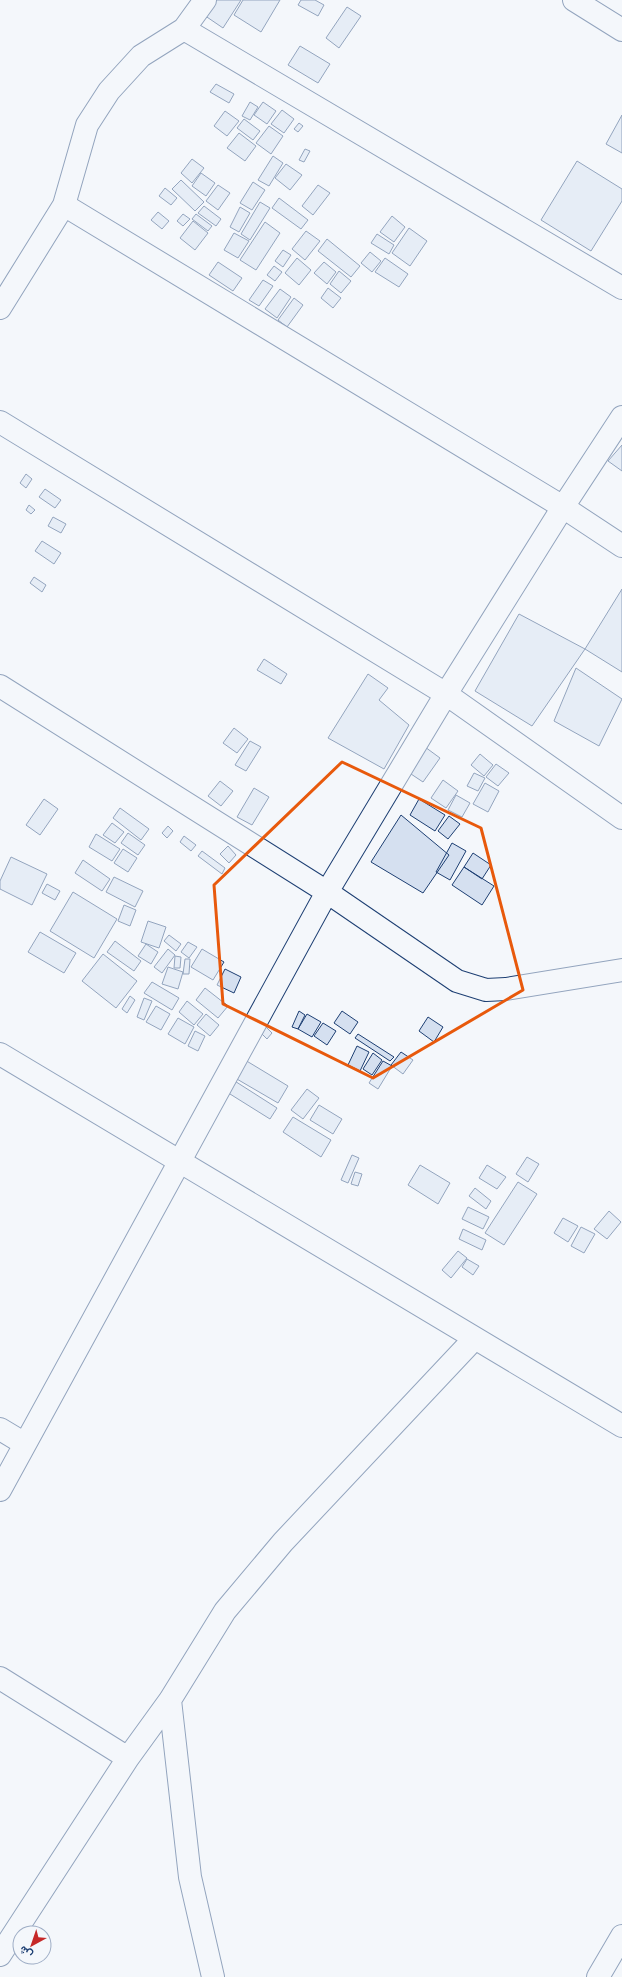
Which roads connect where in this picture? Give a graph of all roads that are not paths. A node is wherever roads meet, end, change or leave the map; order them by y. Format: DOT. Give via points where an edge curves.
graph roads {
  1 [pos="205,0"];
  2 [pos="574,0"];
  3 [pos="184,29"];
  4 [pos="622,30"];
  5 [pos="64,205"];
  6 [pos="622,288"];
  7 [pos="0,308"];
  8 [pos="622,417"];
  9 [pos="0,422"];
  10 [pos="563,507"];
  11 [pos="622,546"];
  12 [pos="0,686"];
  13 [pos="446,694"];
  14 [pos="622,818"];
  15 [pos="327,892"];
  16 [pos="622,970"];
  17 [pos="1,1057"];
  18 [pos="180,1162"];
  19 [pos="474,1339"];
  20 [pos="622,1426"];
  21 [pos="0,1429"];
  22 [pos="26,1444"];
  23 [pos="0,1490"];
  24 [pos="0,1678"];
  25 [pos="170,1700"];
  26 [pos="128,1758"];
  27 [pos="622,1936"];
  28 [pos="0,1955"];
  29 [pos="213,1977"];
  30 [pos="598,1977"];
  1 -- 3 [label="street"];
  2 -- 4 [label="street"];
  3 -- 5 [label="street" via="141,56 109,91 87,126"];
  3 -- 6 [label="street"];
  5 -- 7 [label="street"];
  5 -- 10 [label="street"];
  8 -- 10 [label="street"];
  9 -- 13 [label="street"];
  10 -- 11 [label="street"];
  10 -- 13 [label="street"];
  12 -- 15 [label="street"];
  13 -- 14 [label="street"];
  13 -- 15 [label="street"];
  15 -- 16 [label="street" via="457,981 486,990"];
  15 -- 18 [label="street"];
  17 -- 18 [label="street"];
  18 -- 19 [label="street"];
  18 -- 22 [label="street"];
  19 -- 20 [label="street"];
  19 -- 25 [label="street" via="278,1548 225,1612"];
  21 -- 22 [label="street"];
  22 -- 23 [label="street"];
  24 -- 26 [label="street"];
  25 -- 26 [label="street"];
  25 -- 29 [label="street" via="190,1877"];
  26 -- 28 [label="street"];
  27 -- 30 [label="street"];
}
